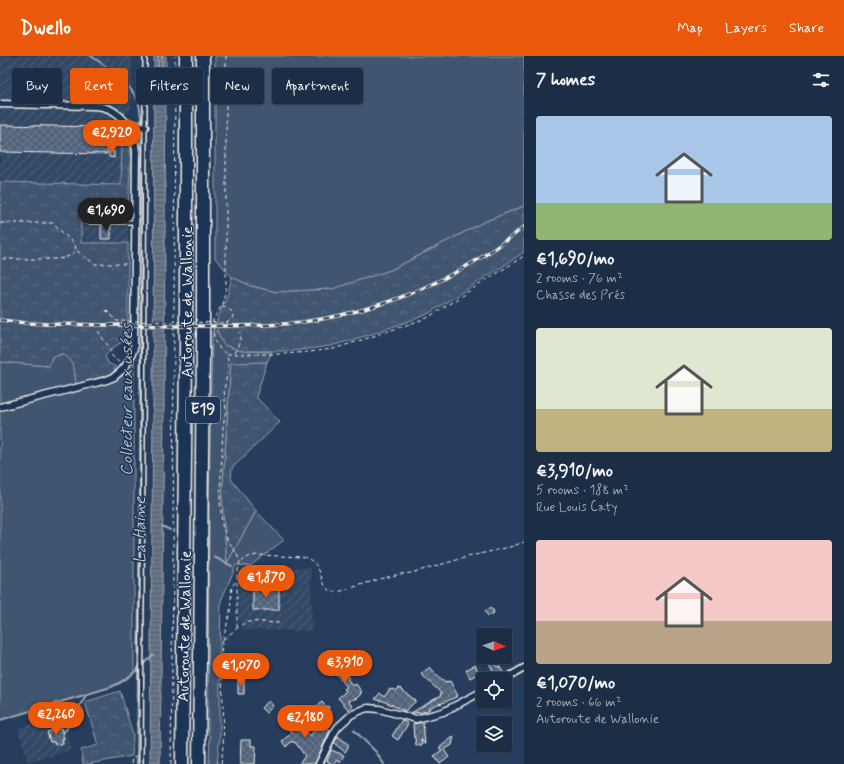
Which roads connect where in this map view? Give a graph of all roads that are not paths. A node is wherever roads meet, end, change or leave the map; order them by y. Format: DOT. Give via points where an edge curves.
graph roads {
  1 [pos="145,56"];
  2 [pos="186,56"];
  3 [pos="204,56"];
  4 [pos="0,104"];
  5 [pos="123,120"];
  6 [pos="145,127"];
  7 [pos="87,222"];
  8 [pos="136,222"];
  9 [pos="0,407"];
  10 [pos="524,668"];
  11 [pos="512,676"];
  12 [pos="476,695"];
  13 [pos="141,764"];
  14 [pos="182,764"];
  15 [pos="199,764"];
  16 [pos="319,764"];
  1 -- 6 [label="lane"];
  2 -- 14 [label="highway, Autoroute de Wallonie / E19"];
  3 -- 15 [label="highway, Autoroute de Wallonie / E19"];
  4 -- 5 [label="street" via="94,106 108,109"];
  5 -- 6 [label="street"];
  5 -- 8 [label="street" via="132,132 136,145"];
  6 -- 13 [label="lane"];
  7 -- 8 [label="lane"];
  8 -- 9 [label="street" via="134,348 124,367 114,377 99,382"];
  10 -- 11 [label="street"];
  12 -- 16 [label="street" via="443,712 416,719 379,709 364,709 351,715 338,727"];
}
